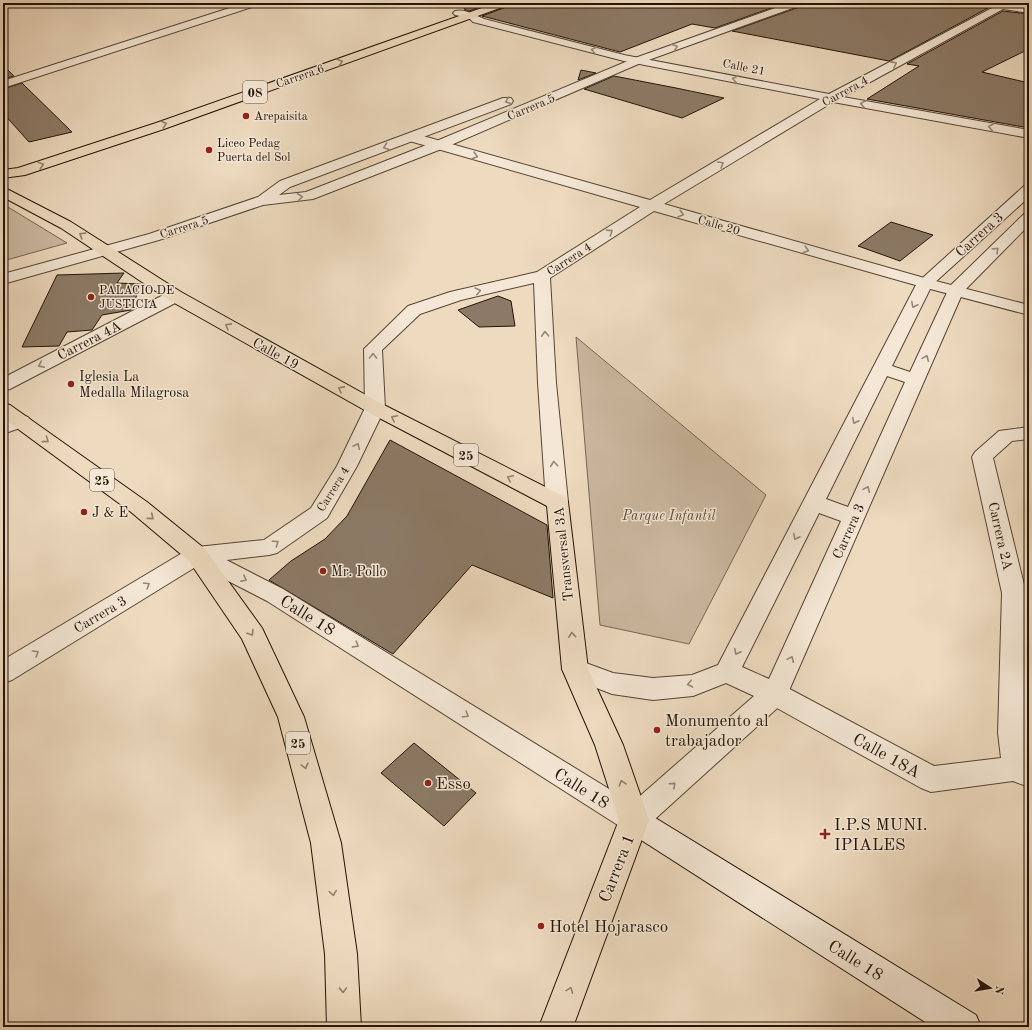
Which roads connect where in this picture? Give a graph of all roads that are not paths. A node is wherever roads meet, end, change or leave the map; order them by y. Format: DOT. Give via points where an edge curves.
graph roads {
  1 [pos="255,3"];
  2 [pos="484,3"];
  3 [pos="505,3"];
  4 [pos="767,3"];
  5 [pos="798,3"];
  6 [pos="982,3"];
  7 [pos="1006,4"];
  8 [pos="1029,10"];
  9 [pos="458,13"];
  10 [pos="472,16"];
  11 [pos="624,58"];
  12 [pos="639,60"];
  13 [pos="3,85"];
  14 [pos="550,85"];
  15 [pos="521,96"];
  16 [pos="831,98"];
  17 [pos="190,103"];
  18 [pos="1029,134"];
  19 [pos="411,137"];
  20 [pos="439,146"];
  21 [pos="3,174"];
  22 [pos="1029,189"];
  23 [pos="3,190"];
  24 [pos="261,201"];
  25 [pos="651,206"];
  26 [pos="1009,207"];
  27 [pos="1029,212"];
  28 [pos="1029,217"];
  29 [pos="106,250"];
  30 [pos="542,276"];
  31 [pos="3,279"];
  32 [pos="925,283"];
  33 [pos="956,290"];
  34 [pos="175,296"];
  35 [pos="1029,310"];
  36 [pos="881,369"];
  37 [pos="916,379"];
  38 [pos="3,385"];
  39 [pos="375,408"];
  40 [pos="3,409"];
  41 [pos="12,424"];
  42 [pos="1029,433"];
  43 [pos="557,502"];
  44 [pos="814,503"];
  45 [pos="854,518"];
  46 [pos="197,555"];
  47 [pos="1022,596"];
  48 [pos="575,668"];
  49 [pos="727,672"];
  50 [pos="3,673"];
  51 [pos="775,694"];
  52 [pos="1023,772"];
  53 [pos="634,820"];
  54 [pos="344,1027"];
  55 [pos="556,1027"];
  56 [pos="964,1027"];
  1 -- 13 [label="street"];
  2 -- 9 [label="main road, Carrera 6 / 08"];
  3 -- 10 [label="main road, Carrera 6 / 08"];
  4 -- 11 [label="street, Carrera 5"];
  12 -- 5 [label="street, Carrera 5, one-way"];
  6 -- 7 [label="street"];
  7 -- 8 [label="street"];
  16 -- 7 [label="street, Carrera 4, one-way"];
  9 -- 10 [label="street, Calle 21"];
  9 -- 17 [label="main road, Carrera 6 / 08"];
  11 -- 10 [label="street, Calle 21, one-way" via="484,22"];
  21 -- 10 [label="main road, Carrera 6 / 08, one-way" via="20,172 160,126"];
  11 -- 12 [label="street, Calle 21"];
  11 -- 14 [label="street, Carrera 5"];
  16 -- 12 [label="street, Calle 21, one-way"];
  12 -- 20 [label="street, Carrera 5"];
  15 -- 19 [label="street, Carrera 5, one-way"];
  18 -- 16 [label="street, Calle 21, one-way"];
  25 -- 16 [label="street, Carrera 4, one-way"];
  19 -- 20 [label="street, Calle 20"];
  19 -- 24 [label="street, Carrera 5, one-way" via="285,184"];
  24 -- 20 [label="street, Carrera 5, one-way" via="308,196"];
  20 -- 25 [label="street, Calle 20, one-way"];
  22 -- 26 [label="street, Carrera 3"];
  29 -- 23 [label="main road, Calle 19 / 25, one-way"];
  24 -- 29 [label="street, Carrera 5" via="154,237"];
  30 -- 25 [label="street, Carrera 4, one-way"];
  25 -- 32 [label="street, Calle 20, one-way"];
  26 -- 27 [label="street"];
  26 -- 32 [label="street, Carrera 3"];
  33 -- 28 [label="street, Carrera 3, one-way"];
  29 -- 31 [label="street, Carrera 5"];
  29 -- 34 [label="main road, Calle 19 / 25"];
  39 -- 30 [label="street, Carrera 4, one-way" via="373,349 414,310 456,296"];
  43 -- 30 [label="street, Transversal 3A, one-way" via="547,382"];
  32 -- 33 [label="street, Calle 20"];
  32 -- 36 [label="street, Carrera 3, one-way"];
  33 -- 35 [label="street, Calle 20"];
  37 -- 33 [label="street, Carrera 3, one-way"];
  34 -- 38 [label="street, Carrera 4A, one-way"];
  39 -- 34 [label="main road, Calle 19 / 25, one-way"];
  36 -- 37 [label="street"];
  36 -- 44 [label="street, Carrera 3, one-way"];
  45 -- 37 [label="street, Carrera 3, one-way"];
  43 -- 39 [label="main road, Calle 19 / 25, one-way"];
  46 -- 39 [label="street, Carrera 4, one-way" via="270,547 319,514 347,466"];
  40 -- 41 [label="main road, Calle 18 / 25"];
  41 -- 46 [label="main road, Calle 18 / 25, one-way" via="139,507"];
  42 -- 47 [label="street, Carrera 2A" via="1006,435 982,457"];
  48 -- 43 [label="main road, Transversal 3A, one-way"];
  44 -- 45 [label="street"];
  44 -- 49 [label="street, Carrera 3, one-way"];
  51 -- 45 [label="street, Carrera 3, one-way"];
  50 -- 46 [label="street, Carrera 3, one-way"];
  46 -- 53 [label="street, Calle 18, one-way" via="275,595"];
  46 -- 54 [label="main road, Calle 18 / 25, one-way" via="253,635 291,717 326,843 341,954"];
  47 -- 52 [label="street, Carrera 2A" via="1012,733"];
  49 -- 48 [label="street, one-way" via="692,685 653,689 612,683"];
  53 -- 48 [label="main road, Transversal 3A, one-way" via="609,745"];
  49 -- 51 [label="street, Calle 18A"];
  51 -- 52 [label="street, Calle 18A" via="931,779"];
  53 -- 51 [label="street, Carrera 3, one-way"];
  55 -- 53 [label="main road, Carrera 1, one-way"];
  53 -- 56 [label="street, Calle 18"];
}
